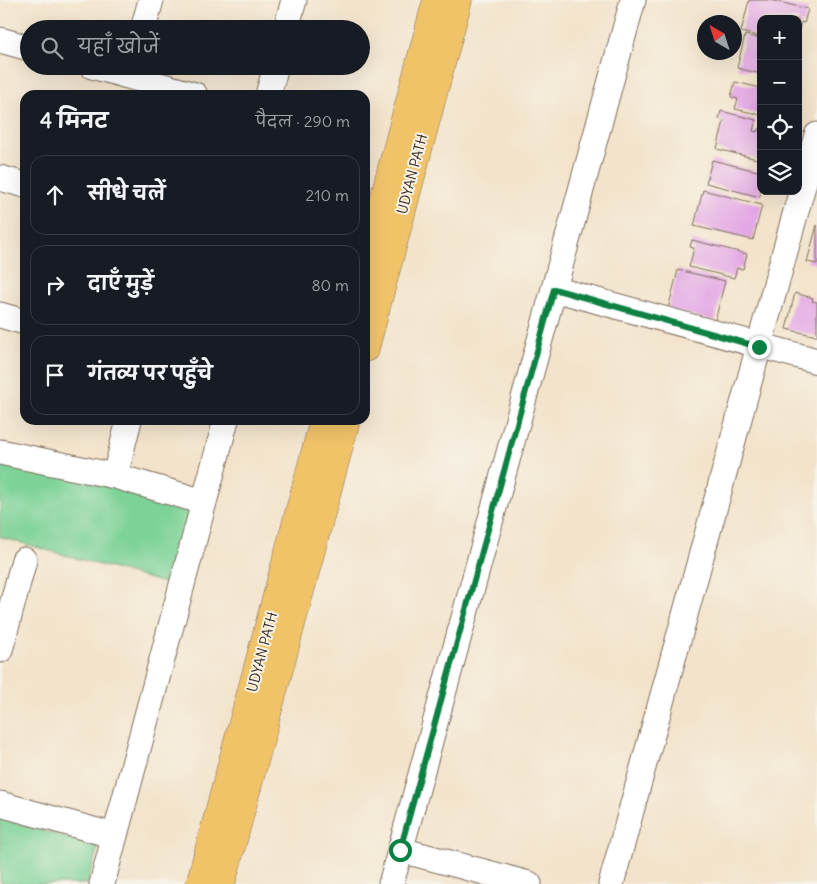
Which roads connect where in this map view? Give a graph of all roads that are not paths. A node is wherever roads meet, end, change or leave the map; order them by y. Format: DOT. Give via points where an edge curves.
graph roads {
  1 [pos="151,0"];
  2 [pos="294,0"];
  3 [pos="437,0"];
  4 [pos="458,0"];
  5 [pos="633,0"];
  6 [pos="145,20"];
  7 [pos="288,20"];
  8 [pos="0,40"];
  9 [pos="20,46"];
  10 [pos="140,75"];
  11 [pos="274,75"];
  12 [pos="181,90"];
  13 [pos="269,90"];
  14 [pos="817,135"];
  15 [pos="0,178"];
  16 [pos="20,184"];
  17 [pos="370,250"];
  18 [pos="554,289"];
  19 [pos="0,315"];
  20 [pos="20,321"];
  21 [pos="370,329"];
  22 [pos="759,347"];
  23 [pos="817,361"];
  24 [pos="129,425"];
  25 [pos="225,425"];
  26 [pos="323,425"];
  27 [pos="345,425"];
  28 [pos="0,452"];
  29 [pos="115,476"];
  30 [pos="204,502"];
  31 [pos="24,560"];
  32 [pos="0,650"];
  33 [pos="0,804"];
  34 [pos="115,836"];
  35 [pos="400,850"];
  36 [pos="102,884"];
  37 [pos="200,884"];
  38 [pos="221,884"];
  39 [pos="391,884"];
  40 [pos="529,884"];
  41 [pos="611,884"];
  1 -- 6 [label="street"];
  2 -- 7 [label="street"];
  3 -- 17 [label="main road, UDYAN PATH"];
  4 -- 21 [label="main road, UDYAN PATH"];
  5 -- 18 [label="street"];
  8 -- 9 [label="street"];
  10 -- 12 [label="street"];
  11 -- 13 [label="street"];
  14 -- 22 [label="street"];
  15 -- 16 [label="street"];
  18 -- 22 [label="street"];
  18 -- 35 [label="street"];
  19 -- 20 [label="street"];
  22 -- 23 [label="street"];
  22 -- 41 [label="street"];
  24 -- 29 [label="street"];
  25 -- 30 [label="street"];
  26 -- 37 [label="main road, UDYAN PATH"];
  27 -- 38 [label="main road, UDYAN PATH"];
  28 -- 29 [label="street"];
  29 -- 30 [label="street"];
  30 -- 34 [label="street"];
  31 -- 32 [label="street"];
  33 -- 34 [label="street"];
  34 -- 36 [label="street"];
  35 -- 39 [label="street"];
  35 -- 40 [label="street"];
}
